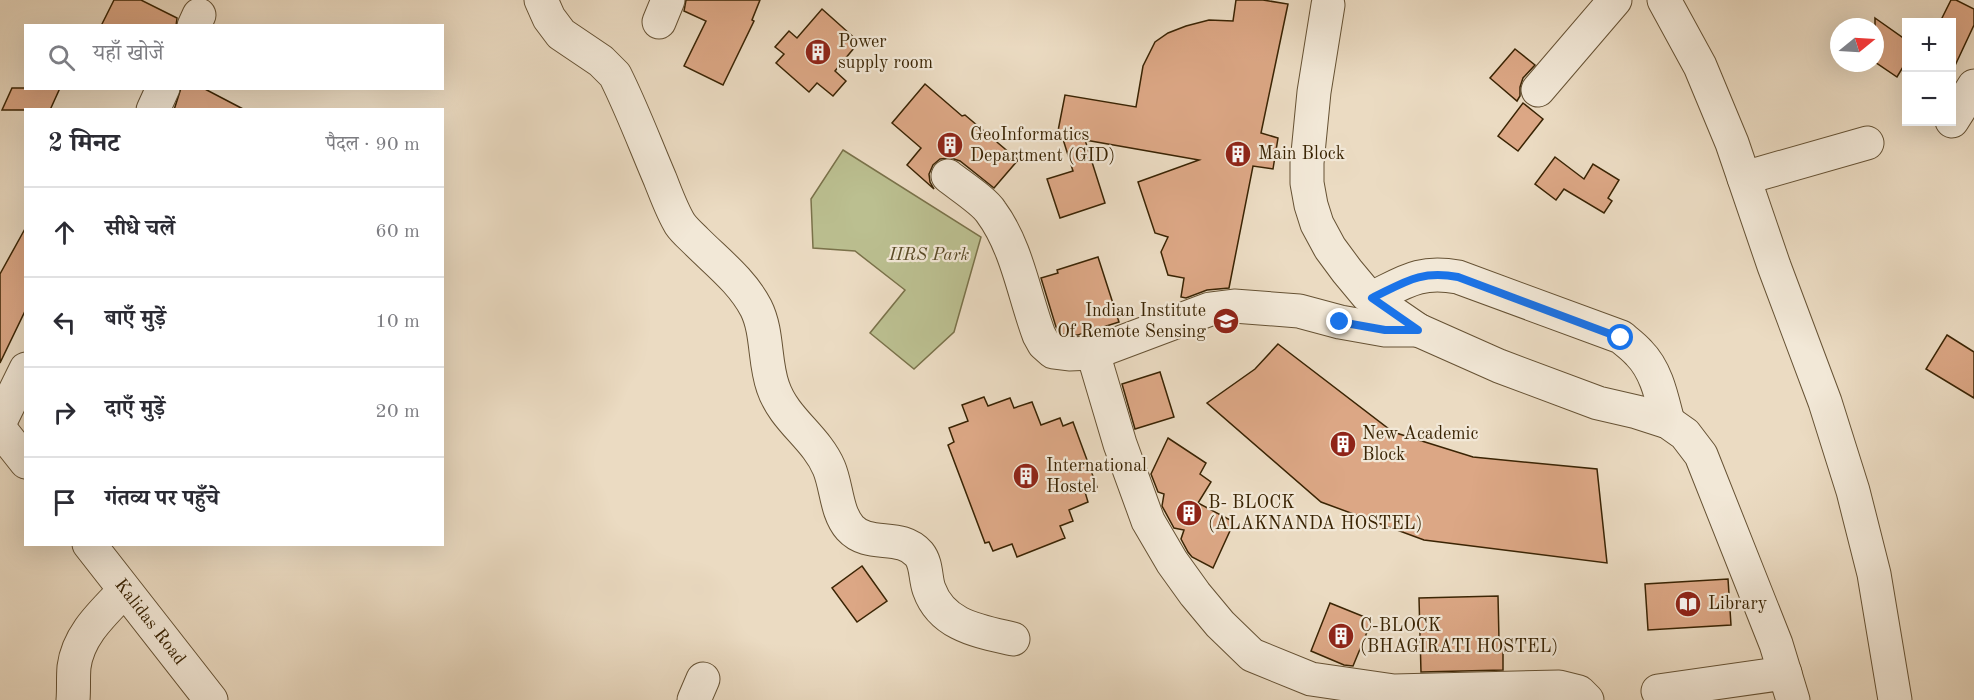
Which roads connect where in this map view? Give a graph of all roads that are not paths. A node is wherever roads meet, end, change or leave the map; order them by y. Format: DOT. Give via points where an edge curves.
graph roads {
  1 [pos="542,0"];
  2 [pos="1615,0"];
  3 [pos="1664,0"];
  4 [pos="1328,5"];
  5 [pos="1974,86"];
  6 [pos="162,90"];
  7 [pos="1538,90"];
  8 [pos="154,108"];
  9 [pos="1947,128"];
  10 [pos="1867,143"];
  11 [pos="948,176"];
  12 [pos="1744,178"];
  13 [pos="1372,298"];
  14 [pos="1418,330"];
  15 [pos="1093,353"];
  16 [pos="24,373"];
  17 [pos="0,422"];
  18 [pos="1668,422"];
  19 [pos="0,429"];
  20 [pos="24,459"];
  21 [pos="90,546"];
  22 [pos="124,591"];
  23 [pos="1013,639"];
  24 [pos="1789,687"];
  25 [pos="1658,691"];
  26 [pos="73,700"];
  27 [pos="211,700"];
  28 [pos="1587,700"];
  29 [pos="1895,700"];
  1 -- 23 [label="street" via="561,34 615,75 680,225 750,297 758,311 773,389 789,417 821,452 848,526 863,538 908,545 920,555 928,588 937,605 956,622 973,630"];
  2 -- 7 [label="street"];
  3 -- 12 [label="street" via="1700,66"];
  4 -- 13 [label="street" via="1314,92 1307,183 1317,224 1330,248"];
  5 -- 9 [label="street"];
  6 -- 8 [label="street"];
  10 -- 12 [label="street"];
  11 -- 15 [label="street" via="990,210 1002,230 1044,344 1053,352"];
  12 -- 29 [label="street" via="1853,491 1874,574"];
  13 -- 14 [label="street"];
  13 -- 18 [label="street" via="1412,279 1438,273 1621,338 1641,354 1650,370"];
  14 -- 15 [label="street" via="1385,330 1299,311 1234,306 1210,309"];
  14 -- 18 [label="street" via="1554,387"];
  15 -- 28 [label="street" via="1148,521 1195,594 1252,655 1311,679 1341,684 1394,691 1560,687 1579,692"];
  16 -- 17 [label="street"];
  18 -- 24 [label="street" via="1685,434 1701,455 1776,644"];
  19 -- 20 [label="street"];
  21 -- 22 [label="street, Kalidas Road"];
  22 -- 26 [label="street" via="80,643"];
  22 -- 27 [label="street, Kalidas Road"];
  24 -- 25 [label="street"];
}
